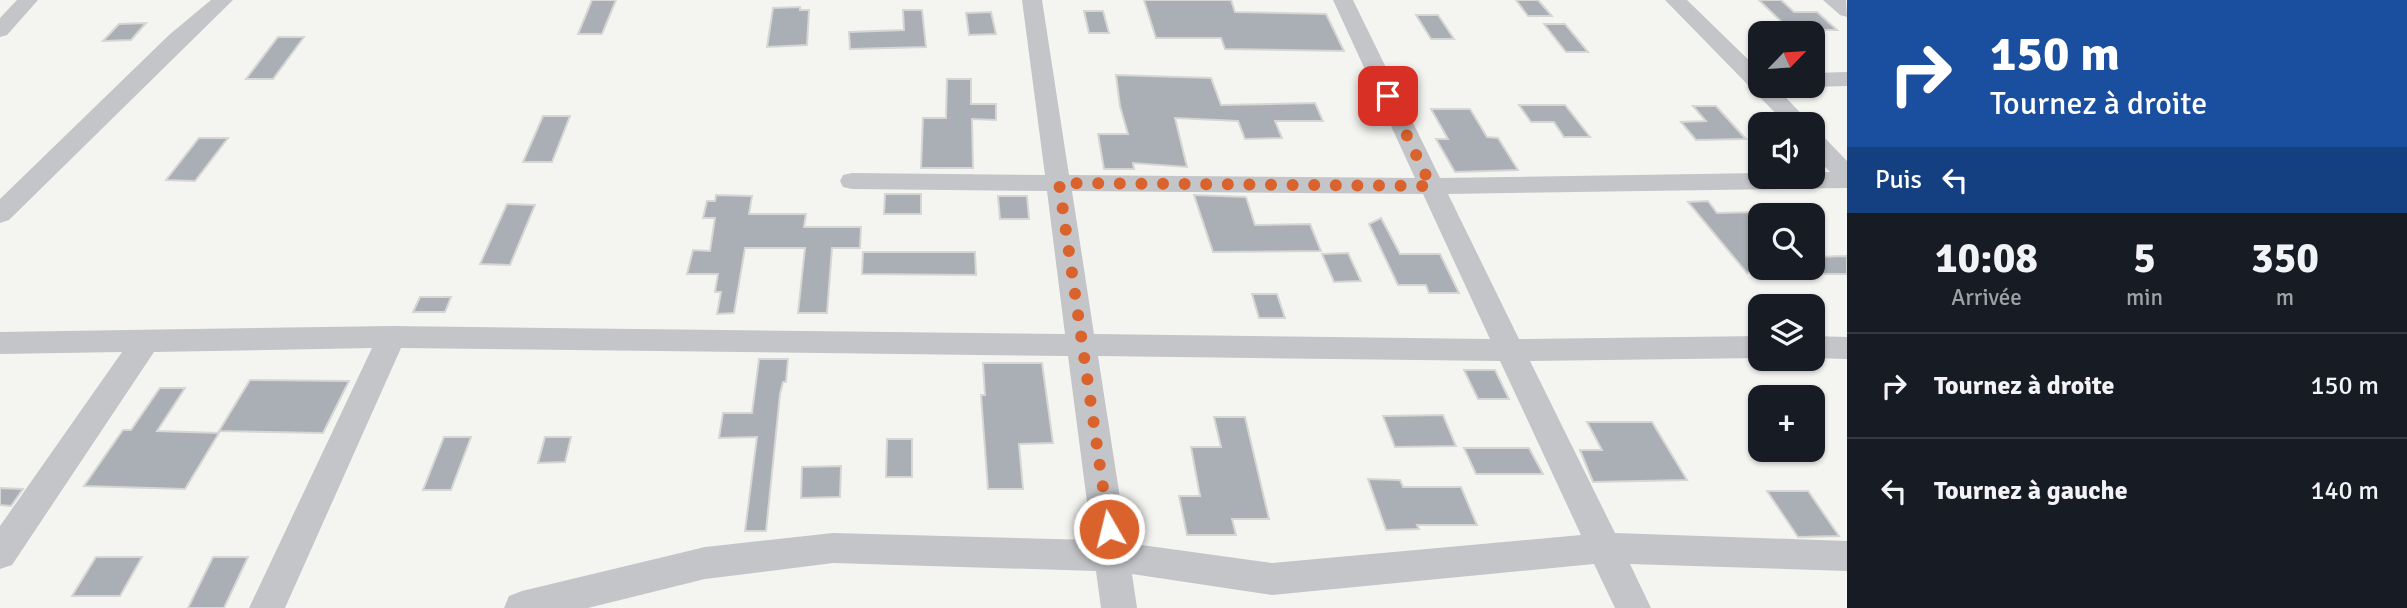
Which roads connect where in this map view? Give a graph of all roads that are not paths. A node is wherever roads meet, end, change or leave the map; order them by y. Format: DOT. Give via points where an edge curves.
graph roads {
  1 [pos="28,0"];
  2 [pos="223,0"];
  3 [pos="1032,0"];
  4 [pos="1343,0"];
  5 [pos="1675,0"];
  6 [pos="1833,0"];
  7 [pos="1847,10"];
  8 [pos="0,31"];
  9 [pos="1748,70"];
  10 [pos="1847,79"];
  11 [pos="1825,80"];
  12 [pos="1775,98"];
  13 [pos="1788,112"];
  14 [pos="1825,153"];
  15 [pos="1847,178"];
  16 [pos="852,181"];
  17 [pos="1059,183"];
  18 [pos="1431,186"];
  19 [pos="0,215"];
  20 [pos="392,337"];
  21 [pos="146,341"];
  22 [pos="0,343"];
  23 [pos="1083,344"];
  24 [pos="1748,347"];
  25 [pos="1825,347"];
  26 [pos="1847,348"];
  27 [pos="1508,350"];
  28 [pos="1602,548"];
  29 [pos="0,554"];
  30 [pos="1112,556"];
  31 [pos="1847,556"];
  32 [pos="267,608"];
  33 [pos="522,608"];
  34 [pos="1119,608"];
  35 [pos="1633,608"];
  1 -- 8 [label="street"];
  2 -- 19 [label="street"];
  3 -- 17 [label="street"];
  4 -- 18 [label="street"];
  5 -- 9 [label="street"];
  6 -- 7 [label="street"];
  10 -- 11 [label="street"];
  12 -- 13 [label="street"];
  14 -- 15 [label="street"];
  15 -- 18 [label="street"];
  16 -- 17 [label="street"];
  17 -- 18 [label="street"];
  17 -- 23 [label="street"];
  18 -- 27 [label="street"];
  20 -- 21 [label="street"];
  20 -- 23 [label="street"];
  20 -- 32 [label="street"];
  21 -- 22 [label="street"];
  21 -- 29 [label="street"];
  23 -- 27 [label="street"];
  23 -- 30 [label="street"];
  24 -- 27 [label="street"];
  25 -- 26 [label="street"];
  27 -- 28 [label="street"];
  28 -- 30 [label="street" via="1272,579"];
  28 -- 31 [label="street"];
  28 -- 35 [label="street"];
  30 -- 33 [label="street" via="833,548 705,563"];
  30 -- 34 [label="street"];
}
